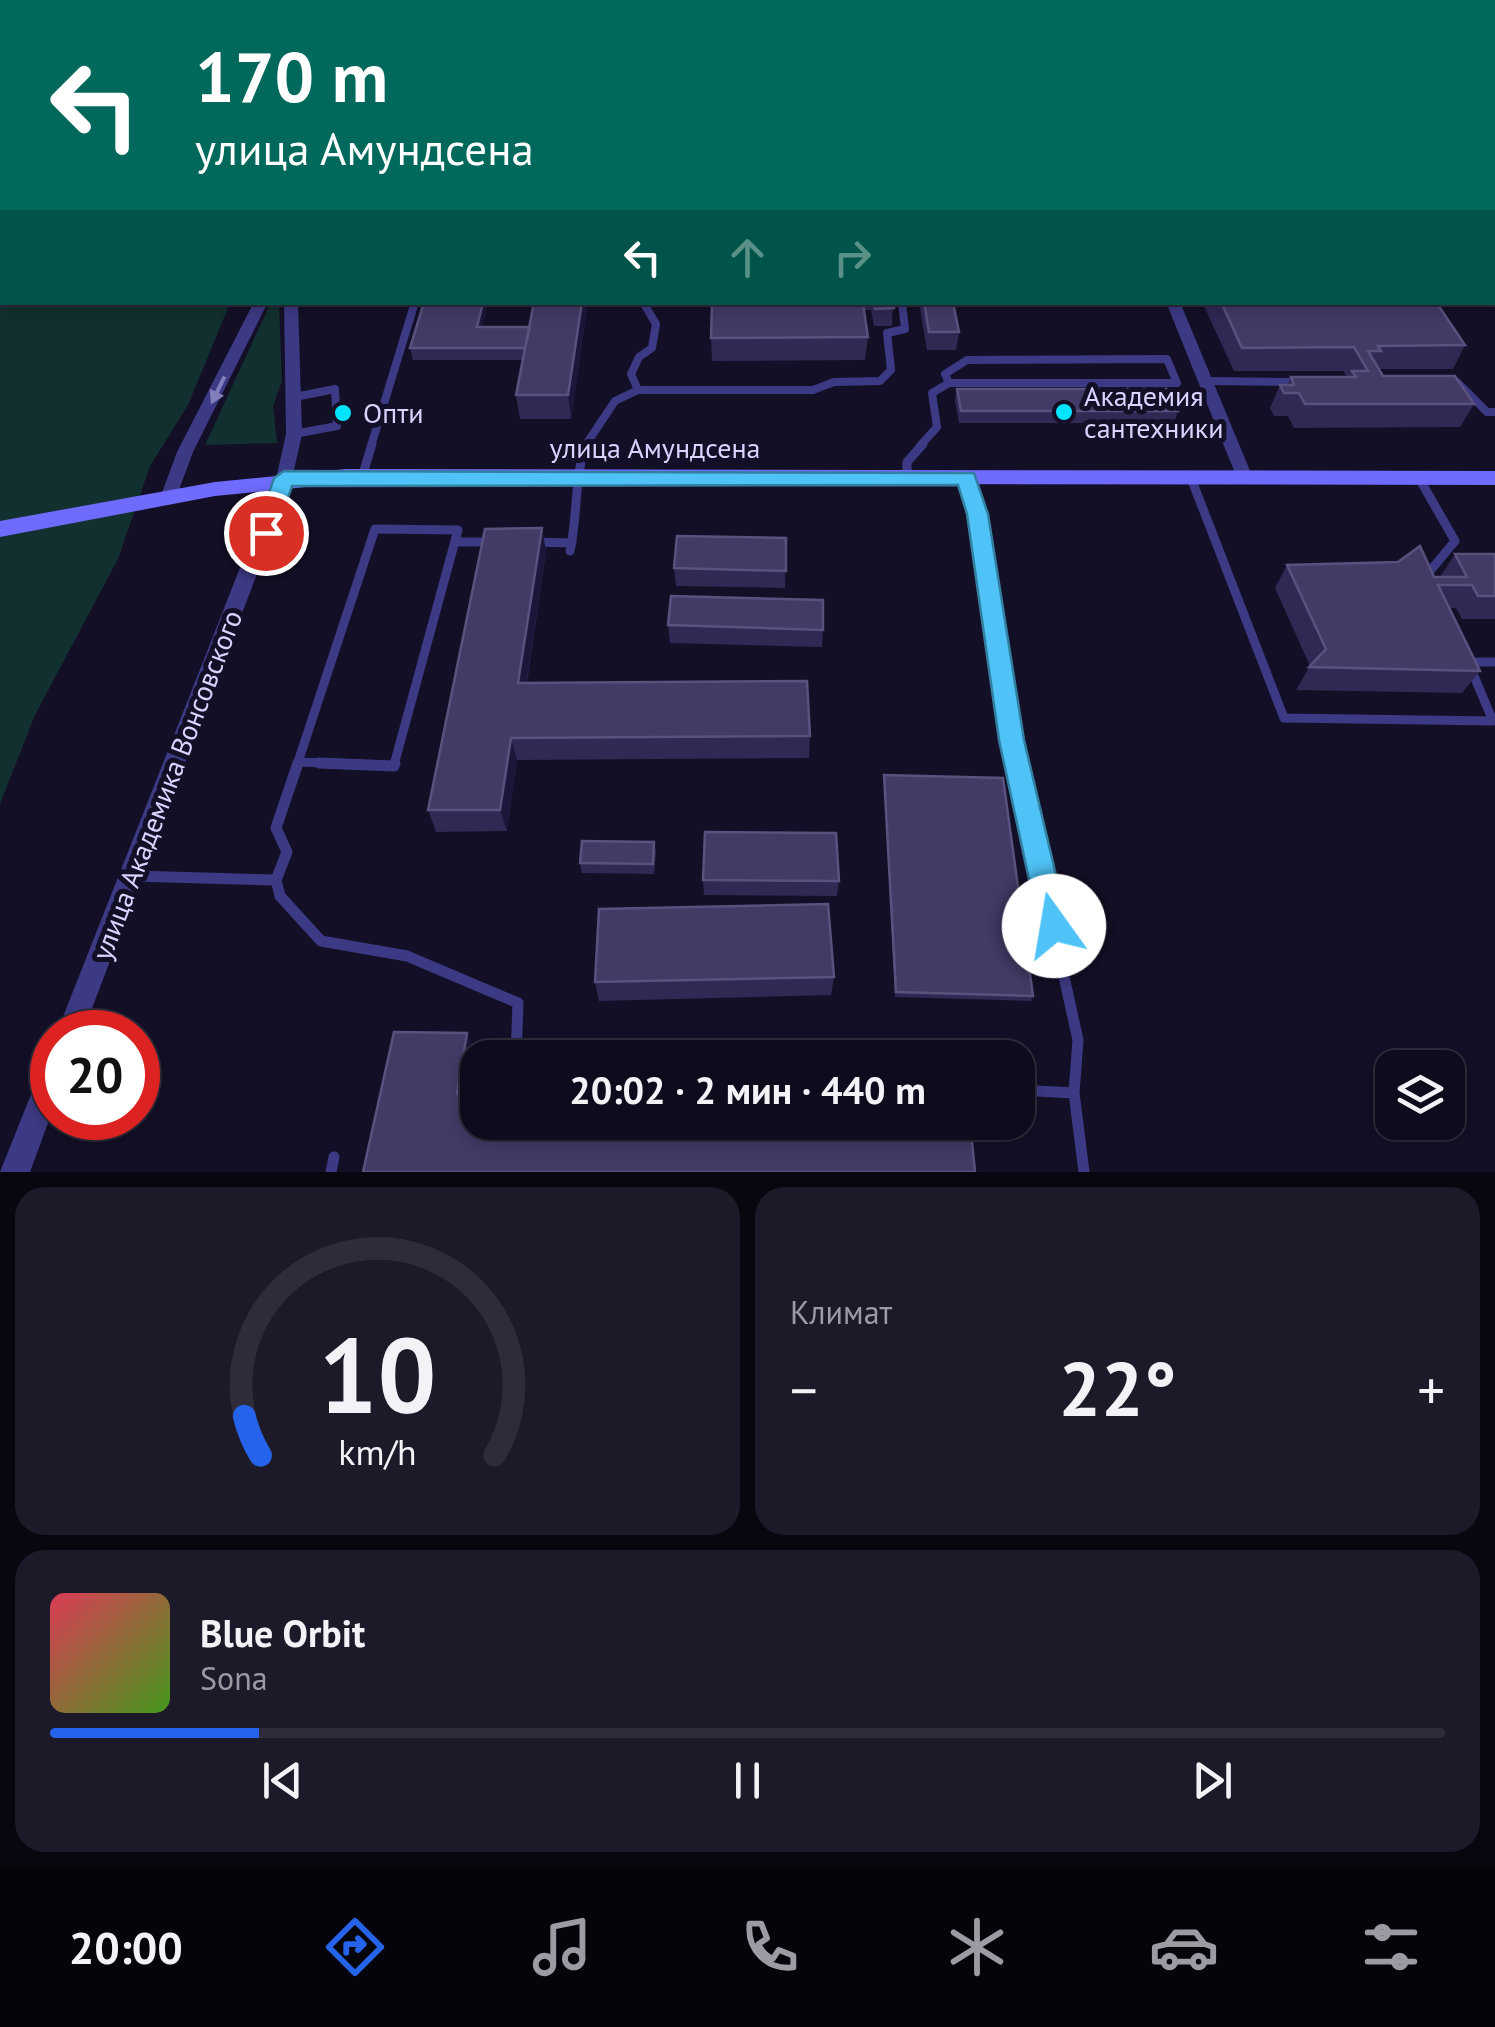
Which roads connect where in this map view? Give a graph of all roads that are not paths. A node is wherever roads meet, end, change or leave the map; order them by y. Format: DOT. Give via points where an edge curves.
graph roads {
  1 [pos="259,305"];
  2 [pos="291,305"];
  3 [pos="414,305"];
  4 [pos="645,305"];
  5 [pos="902,305"];
  6 [pos="1175,305"];
  7 [pos="1205,382"];
  8 [pos="1300,382"];
  9 [pos="1440,382"];
  10 [pos="949,383"];
  11 [pos="638,390"];
  12 [pos="295,396"];
  13 [pos="1495,412"];
  14 [pos="294,434"];
  15 [pos="362,477"];
  16 [pos="284,478"];
  17 [pos="578,478"];
  18 [pos="907,478"];
  19 [pos="966,478"];
  20 [pos="1191,478"];
  21 [pos="1244,478"];
  22 [pos="1419,478"];
  23 [pos="1495,478"];
  24 [pos="168,498"];
  25 [pos="0,529"];
  26 [pos="455,542"];
  27 [pos="1429,588"];
  28 [pos="1459,646"];
  29 [pos="1468,662"];
  30 [pos="1495,662"];
  31 [pos="296,762"];
  32 [pos="132,876"];
  33 [pos="276,880"];
  34 [pos="79,1010"];
  35 [pos="517,1040"];
  36 [pos="1035,1091"];
  37 [pos="1074,1092"];
  38 [pos="30,1135"];
  39 [pos="16,1172"];
  40 [pos="1084,1172"];
  1 -- 24 [label="street, one-way" via="184,452"];
  2 -- 12 [label="street, улица Академика Вонсовского"];
  3 -- 15 [label="lane"];
  4 -- 11 [label="lane" via="656,324 652,348 630,374"];
  5 -- 11 [label="lane" via="905,329 887,333 891,370 880,380 813,390"];
  6 -- 7 [label="street"];
  7 -- 8 [label="lane"];
  7 -- 21 [label="street"];
  9 -- 13 [label="lane" via="1458,382 1486,412"];
  10 -- 10 [label="lane" via="1063,383 1178,383 1167,359 967,360 945,374"];
  10 -- 18 [label="lane" via="932,394 937,428 907,462"];
  11 -- 17 [label="lane" via="614,400 586,446"];
  12 -- 14 [label="street, улица Академика Вонсовского"];
  12 -- 14 [label="lane" via="335,389 337,426"];
  14 -- 16 [label="street, улица Академика Вонсовского"];
  15 -- 16 [label="main road, улица Амундсена"];
  15 -- 17 [label="main road, улица Амундсена"];
  16 -- 24 [label="main road, улица Амундсена"];
  16 -- 32 [label="street, улица Академика Вонсовского"];
  17 -- 18 [label="main road, улица Амундсена"];
  17 -- 26 [label="lane" via="571,547"];
  18 -- 19 [label="main road, улица Амундсена"];
  19 -- 20 [label="main road, улица Амундсена"];
  19 -- 37 [label="lane" via="978,514 1012,740 1078,1040"];
  20 -- 21 [label="main road, улица Амундсена"];
  20 -- 29 [label="lane" via="1284,718 1493,720"];
  21 -- 22 [label="main road, улица Амундсена"];
  22 -- 23 [label="main road, улица Амундсена"];
  22 -- 27 [label="lane" via="1455,541 1424,578"];
  24 -- 25 [label="main road, улица Амундсена"];
  26 -- 31 [label="lane" via="394,766"];
  26 -- 31 [label="lane" via="458,530 374,529"];
  28 -- 29 [label="lane"];
  29 -- 30 [label="lane"];
  31 -- 33 [label="lane" via="276,828 287,852"];
  32 -- 33 [label="lane"];
  32 -- 34 [label="street, улица Академика Вонсовского"];
  33 -- 35 [label="lane" via="280,896 321,941 408,956 518,1003"];
  36 -- 37 [label="lane"];
  37 -- 40 [label="lane"];
  38 -- 39 [label="street"];
}
